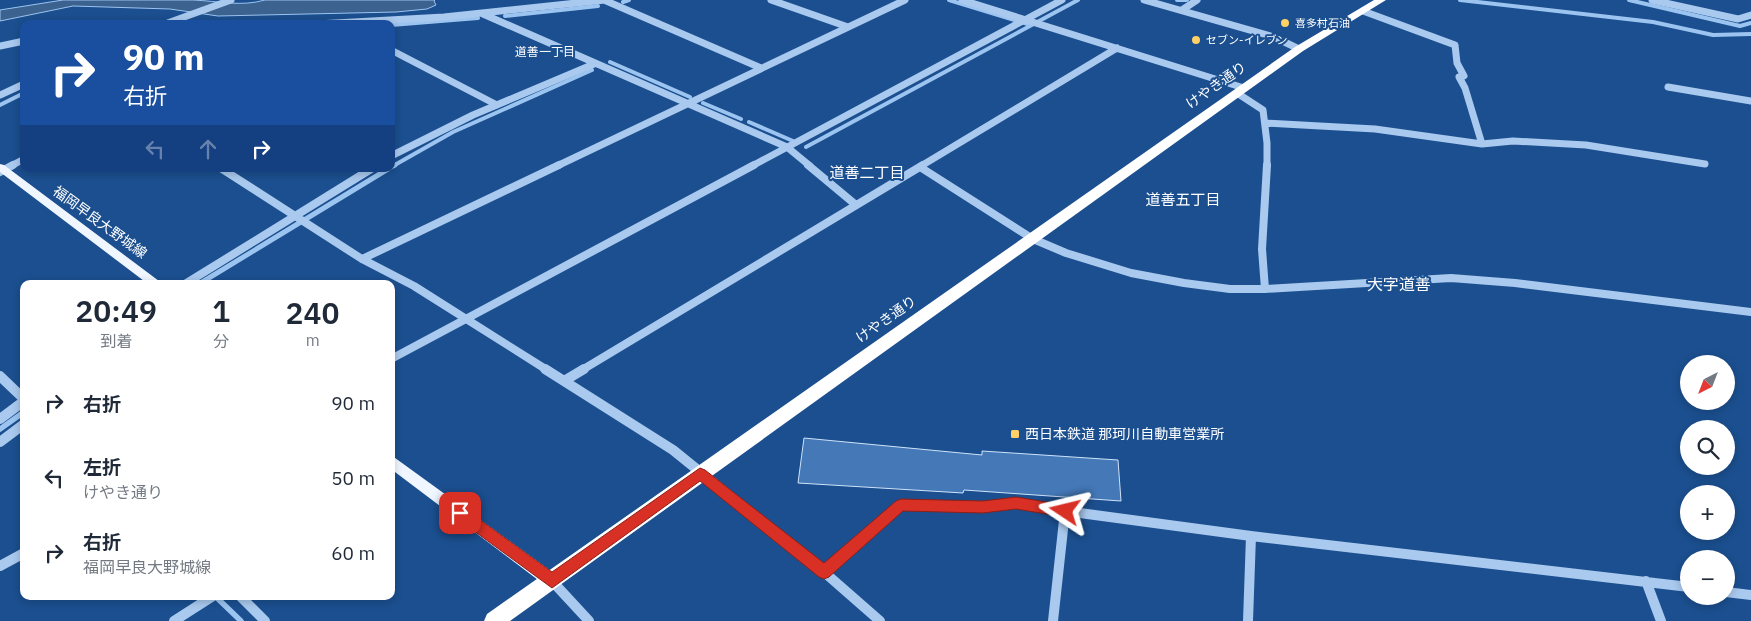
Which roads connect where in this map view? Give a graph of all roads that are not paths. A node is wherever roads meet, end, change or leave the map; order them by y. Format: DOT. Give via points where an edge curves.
graph roads {
  1 [pos="231,0"];
  2 [pos="605,0"];
  3 [pos="771,0"];
  4 [pos="905,0"];
  5 [pos="962,0"];
  6 [pos="1062,0"];
  7 [pos="1144,0"];
  8 [pos="1197,0"];
  9 [pos="1381,0"];
  10 [pos="1652,0"];
  11 [pos="1664,1"];
  12 [pos="1363,5"];
  13 [pos="1182,10"];
  14 [pos="483,14"];
  15 [pos="1751,15"];
  16 [pos="176,20"];
  17 [pos="385,20"];
  18 [pos="1026,20"];
  19 [pos="848,27"];
  20 [pos="20,41"];
  21 [pos="0,46"];
  22 [pos="1118,48"];
  23 [pos="1299,49"];
  24 [pos="395,52"];
  25 [pos="594,64"];
  26 [pos="761,68"];
  27 [pos="20,86"];
  28 [pos="1668,87"];
  29 [pos="1240,91"];
  30 [pos="0,95"];
  31 [pos="1751,100"];
  32 [pos="687,104"];
  33 [pos="497,105"];
  34 [pos="1265,122"];
  35 [pos="1482,144"];
  36 [pos="787,146"];
  37 [pos="395,152"];
  38 [pos="20,161"];
  39 [pos="1705,164"];
  40 [pos="920,167"];
  41 [pos="1,170"];
  42 [pos="227,172"];
  43 [pos="366,172"];
  44 [pos="856,205"];
  45 [pos="296,217"];
  46 [pos="1033,239"];
  47 [pos="362,259"];
  48 [pos="151,280"];
  49 [pos="192,280"];
  50 [pos="1265,290"];
  51 [pos="1751,312"];
  52 [pos="468,319"];
  53 [pos="395,357"];
  54 [pos="0,376"];
  55 [pos="564,382"];
  56 [pos="20,396"];
  57 [pos="20,403"];
  58 [pos="0,418"];
  59 [pos="20,427"];
  60 [pos="0,442"];
  61 [pos="395,464"];
  62 [pos="700,474"];
  63 [pos="1065,511"];
  64 [pos="1251,536"];
  65 [pos="20,555"];
  66 [pos="0,566"];
  67 [pos="824,572"];
  68 [pos="552,581"];
  69 [pos="1646,581"];
  70 [pos="1680,586"];
  71 [pos="1735,593"];
  72 [pos="1751,595"];
  73 [pos="207,600"];
  74 [pos="244,600"];
  75 [pos="174,621"];
  76 [pos="265,621"];
  77 [pos="494,621"];
  78 [pos="589,621"];
  79 [pos="880,621"];
  80 [pos="1053,621"];
  81 [pos="1248,621"];
  82 [pos="1662,621"];
  1 -- 16 [label="street"];
  2 -- 14 [label="street"];
  2 -- 26 [label="street"];
  3 -- 19 [label="street"];
  4 -- 19 [label="street"];
  5 -- 18 [label="street"];
  6 -- 18 [label="street"];
  7 -- 13 [label="street"];
  8 -- 13 [label="street"];
  9 -- 12 [label="highway, けやき通り"];
  10 -- 11 [label="street"];
  11 -- 15 [label="street" via="1738,19"];
  12 -- 23 [label="highway, けやき通り"];
  12 -- 35 [label="street" via="1455,45 1457,63 1464,76 1459,78"];
  13 -- 23 [label="street" via="1274,37"];
  14 -- 17 [label="street"];
  14 -- 25 [label="street"];
  18 -- 22 [label="street"];
  18 -- 36 [label="street"];
  19 -- 26 [label="street"];
  20 -- 21 [label="street"];
  22 -- 29 [label="street"];
  22 -- 40 [label="street"];
  23 -- 29 [label="highway, けやき通り"];
  24 -- 33 [label="street"];
  25 -- 32 [label="street"];
  25 -- 33 [label="street"];
  26 -- 32 [label="street"];
  27 -- 30 [label="street"];
  28 -- 31 [label="street"];
  29 -- 34 [label="street" via="1263,110"];
  29 -- 46 [label="highway, けやき通り"];
  32 -- 36 [label="street"];
  32 -- 47 [label="street"];
  33 -- 37 [label="street"];
  34 -- 35 [label="street" via="1375,129"];
  34 -- 50 [label="street" via="1268,176 1262,244"];
  35 -- 39 [label="street" via="1513,141 1586,145"];
  36 -- 44 [label="street"];
  36 -- 52 [label="street"];
  38 -- 41 [label="street"];
  40 -- 44 [label="street"];
  40 -- 46 [label="street"];
  41 -- 48 [label="main road, 福岡早良大野城線"];
  42 -- 45 [label="street"];
  43 -- 45 [label="street"];
  44 -- 55 [label="street"];
  45 -- 47 [label="street"];
  45 -- 49 [label="street"];
  46 -- 50 [label="street" via="1131,273 1230,290"];
  46 -- 62 [label="highway, けやき通り"];
  47 -- 52 [label="street"];
  50 -- 51 [label="street" via="1451,278"];
  52 -- 53 [label="street"];
  52 -- 55 [label="street"];
  54 -- 56 [label="street"];
  55 -- 62 [label="street" via="674,450"];
  57 -- 58 [label="street"];
  59 -- 60 [label="street"];
  61 -- 68 [label="main road"];
  62 -- 67 [label="street"];
  62 -- 68 [label="highway, けやき通り"];
  63 -- 64 [label="street"];
  63 -- 67 [label="street" via="1016,503 983,507 901,505"];
  63 -- 80 [label="street"];
  64 -- 69 [label="street"];
  64 -- 81 [label="street"];
  65 -- 66 [label="street"];
  67 -- 79 [label="street"];
  68 -- 77 [label="highway, けやき通り"];
  68 -- 78 [label="street"];
  69 -- 70 [label="street"];
  69 -- 82 [label="street"];
  71 -- 72 [label="street"];
  73 -- 75 [label="street"];
  74 -- 76 [label="street"];
}
